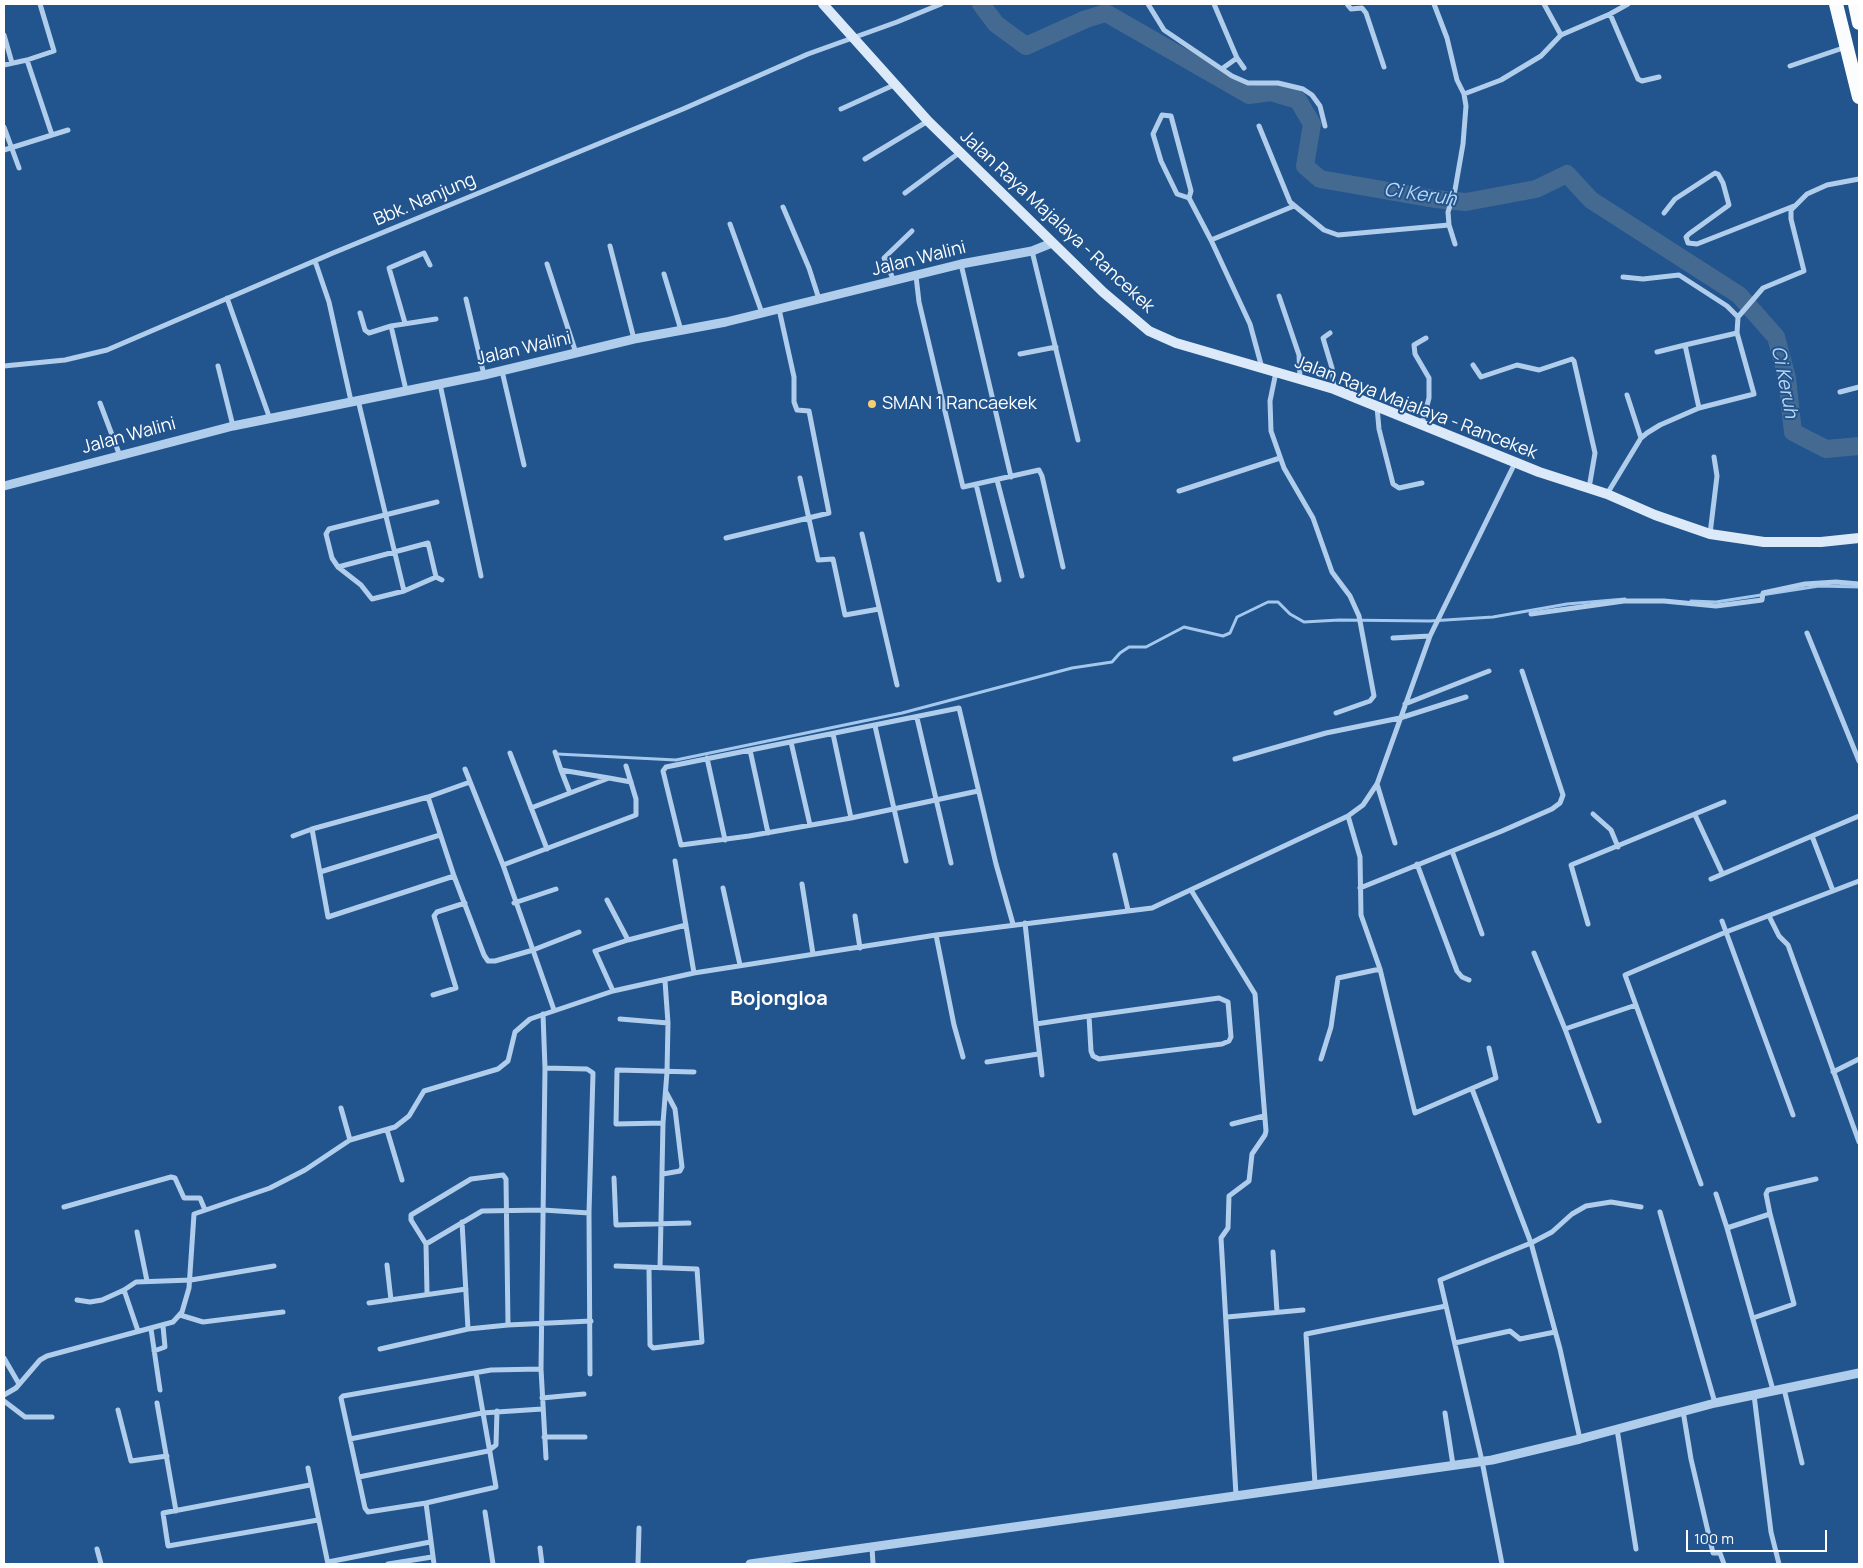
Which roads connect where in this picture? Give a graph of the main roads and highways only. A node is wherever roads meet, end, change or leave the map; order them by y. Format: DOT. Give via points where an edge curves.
graph roads {
  1 [pos="823,4"];
  2 [pos="1836,4"];
  3 [pos="1855,4"];
  4 [pos="1859,23"];
  5 [pos="1859,97"];
  6 [pos="1859,538"];
  1 -- 6 [label="main road, Jalan Raya Majalaya - Rancekek" via="959,153 1102,292 1149,331 1176,343 1334,389 1515,463 1710,534 1774,542"];
  2 -- 5 [label="highway"];
  3 -- 4 [label="highway"];
}
